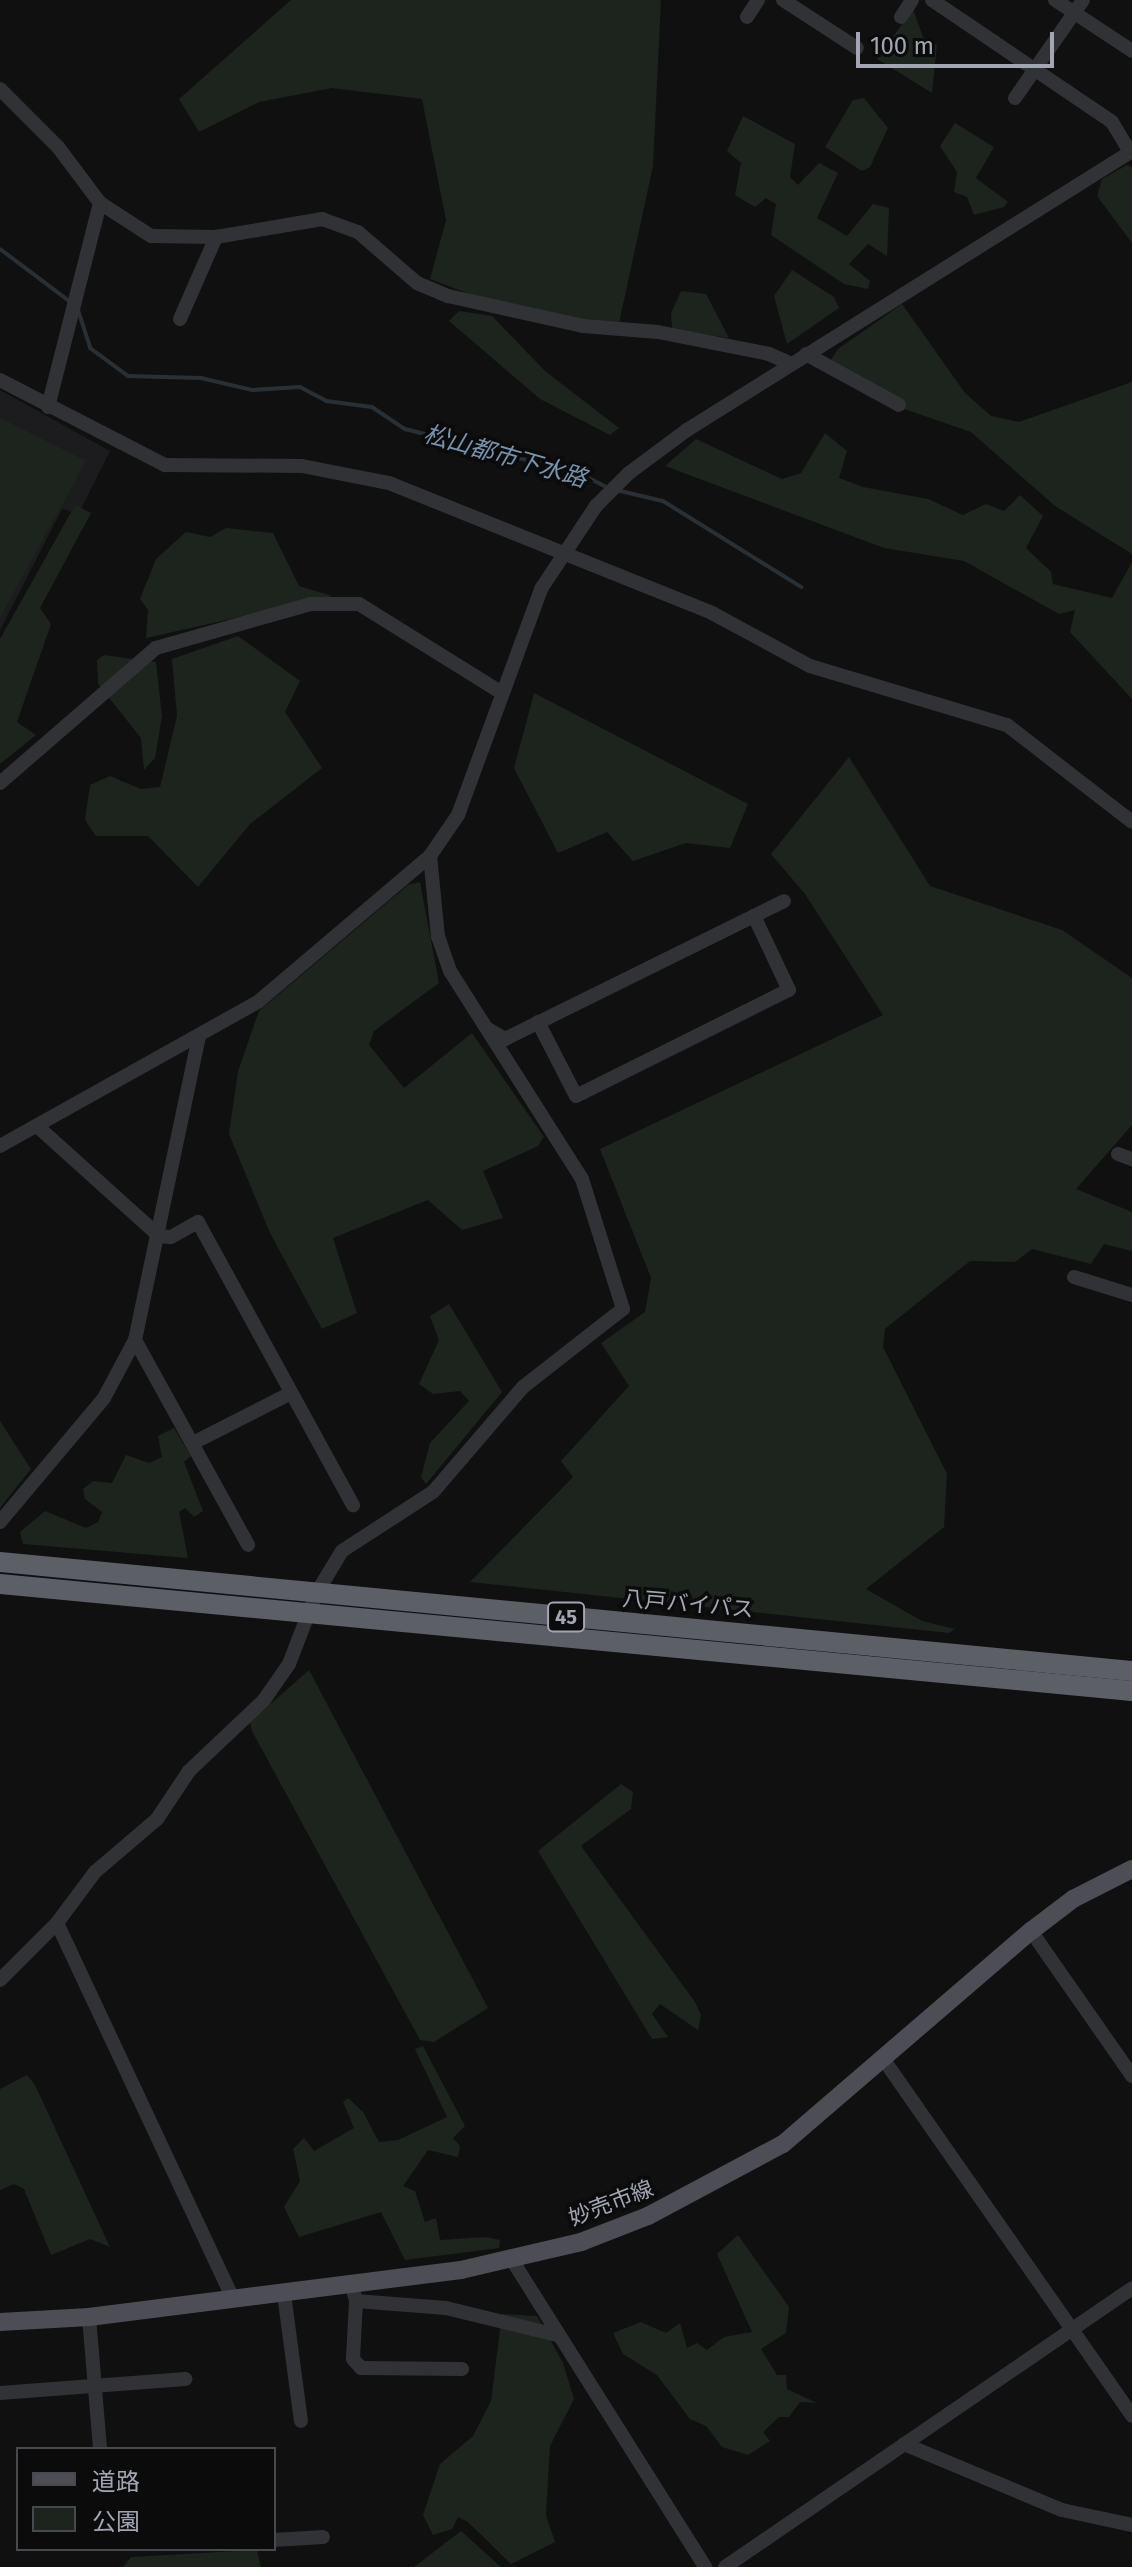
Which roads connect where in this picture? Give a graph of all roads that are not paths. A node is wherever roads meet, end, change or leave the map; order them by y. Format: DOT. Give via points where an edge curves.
graph roads {
  1 [pos="758,0"];
  2 [pos="783,0"];
  3 [pos="912,0"];
  4 [pos="932,0"];
  5 [pos="1055,0"];
  6 [pos="1078,6"];
  7 [pos="747,17"];
  8 [pos="901,17"];
  9 [pos="857,48"];
  10 [pos="1132,51"];
  11 [pos="1034,71"];
  12 [pos="0,89"];
  13 [pos="1015,98"];
  14 [pos="1131,152"];
  15 [pos="100,203"];
  16 [pos="216,237"];
  17 [pos="180,319"];
  18 [pos="806,354"];
  19 [pos="791,364"];
  20 [pos="0,380"];
  21 [pos="899,405"];
  22 [pos="48,407"];
  23 [pos="561,554"];
  24 [pos="502,693"];
  25 [pos="0,783"];
  26 [pos="1132,822"];
  27 [pos="430,856"];
  28 [pos="784,901"];
  29 [pos="754,916"];
  30 [pos="538,1022"];
  31 [pos="484,1027"];
  32 [pos="199,1037"];
  33 [pos="37,1126"];
  34 [pos="0,1146"];
  35 [pos="159,1236"];
  36 [pos="1074,1277"];
  37 [pos="1132,1295"];
  38 [pos="135,1340"];
  39 [pos="291,1393"];
  40 [pos="193,1443"];
  41 [pos="353,1505"];
  42 [pos="0,1522"];
  43 [pos="248,1545"];
  44 [pos="0,1562"];
  45 [pos="0,1584"];
  46 [pos="316,1594"];
  47 [pos="307,1615"];
  48 [pos="1132,1671"];
  49 [pos="1132,1691"];
  50 [pos="1132,1869"];
  51 [pos="57,1923"];
  52 [pos="1031,1931"];
  53 [pos="0,1980"];
  54 [pos="884,2060"];
  55 [pos="1132,2076"];
  56 [pos="512,2260"];
  57 [pos="1132,2288"];
  58 [pos="284,2294"];
  59 [pos="354,2294"];
  60 [pos="234,2300"];
  61 [pos="89,2317"];
  62 [pos="0,2322"];
  63 [pos="1072,2329"];
  64 [pos="557,2335"];
  65 [pos="462,2369"];
  66 [pos="185,2379"];
  67 [pos="94,2384"];
  68 [pos="0,2393"];
  69 [pos="1132,2416"];
  70 [pos="301,2421"];
  71 [pos="904,2444"];
  72 [pos="100,2447"];
  73 [pos="1132,2525"];
  74 [pos="323,2537"];
  75 [pos="276,2540"];
  76 [pos="705,2567"];
  77 [pos="725,2567"];
  1 -- 7 [label="street"];
  2 -- 9 [label="street"];
  3 -- 8 [label="street"];
  4 -- 11 [label="street"];
  5 -- 6 [label="street"];
  6 -- 10 [label="street"];
  6 -- 11 [label="street"];
  11 -- 13 [label="street"];
  11 -- 14 [label="street" via="1112,122"];
  12 -- 15 [label="street" via="58,147"];
  14 -- 18 [label="street"];
  15 -- 16 [label="street" via="151,236"];
  15 -- 22 [label="street"];
  16 -- 17 [label="street"];
  16 -- 19 [label="street" via="298,221 343,223 417,283 448,296 583,326 658,332 755,351"];
  18 -- 19 [label="street"];
  18 -- 21 [label="street"];
  19 -- 23 [label="street" via="657,450 596,506"];
  20 -- 22 [label="street"];
  22 -- 23 [label="street" via="165,465 302,466 389,483"];
  23 -- 24 [label="street"];
  23 -- 26 [label="street" via="712,613 810,666 1007,725"];
  24 -- 25 [label="street" via="359,604 310,604 156,648"];
  24 -- 27 [label="street" via="458,815"];
  27 -- 31 [label="street" via="438,937 450,971"];
  27 -- 32 [label="street" via="259,1001"];
  28 -- 29 [label="street"];
  29 -- 30 [label="street"];
  29 -- 30 [label="street" via="789,990 576,1096"];
  30 -- 31 [label="street" via="505,1039"];
  31 -- 46 [label="street" via="582,1179 623,1309 523,1387 433,1492 342,1551"];
  32 -- 33 [label="street"];
  32 -- 35 [label="street"];
  33 -- 34 [label="street"];
  33 -- 35 [label="street"];
  35 -- 38 [label="street"];
  35 -- 39 [label="street" via="171,1237 198,1222"];
  36 -- 37 [label="street"];
  38 -- 40 [label="street"];
  38 -- 42 [label="street" via="104,1398"];
  39 -- 40 [label="street"];
  39 -- 41 [label="street"];
  40 -- 43 [label="street"];
  44 -- 46 [label="highway, 八戸バイパス / 45"];
  45 -- 47 [label="highway, 八戸バイパス / 45"];
  46 -- 47 [label="street"];
  46 -- 48 [label="highway, 八戸バイパス / 45"];
  47 -- 49 [label="highway, 八戸バイパス / 45"];
  47 -- 51 [label="street" via="289,1664 264,1700 189,1771 157,1819 95,1872"];
  50 -- 52 [label="main road, 妙売市線" via="1073,1899"];
  51 -- 53 [label="street"];
  51 -- 60 [label="street"];
  52 -- 54 [label="main road, 妙売市線"];
  52 -- 55 [label="street"];
  54 -- 56 [label="main road, 妙売市線" via="783,2144 704,2190 581,2242"];
  54 -- 63 [label="street"];
  56 -- 59 [label="main road, 妙売市線"];
  56 -- 64 [label="street"];
  57 -- 63 [label="street"];
  58 -- 59 [label="main road, 妙売市線"];
  58 -- 60 [label="main road, 妙売市線"];
  58 -- 70 [label="street"];
  59 -- 64 [label="street" via="446,2308"];
  59 -- 65 [label="street" via="353,2359 361,2368"];
  60 -- 61 [label="main road, 妙売市線"];
  61 -- 62 [label="main road, 妙売市線"];
  61 -- 67 [label="street"];
  63 -- 69 [label="street"];
  63 -- 71 [label="street"];
  64 -- 76 [label="street"];
  66 -- 67 [label="street"];
  67 -- 68 [label="street"];
  67 -- 72 [label="street"];
  71 -- 73 [label="street" via="1062,2510"];
  71 -- 77 [label="street"];
  74 -- 75 [label="street"];
}
